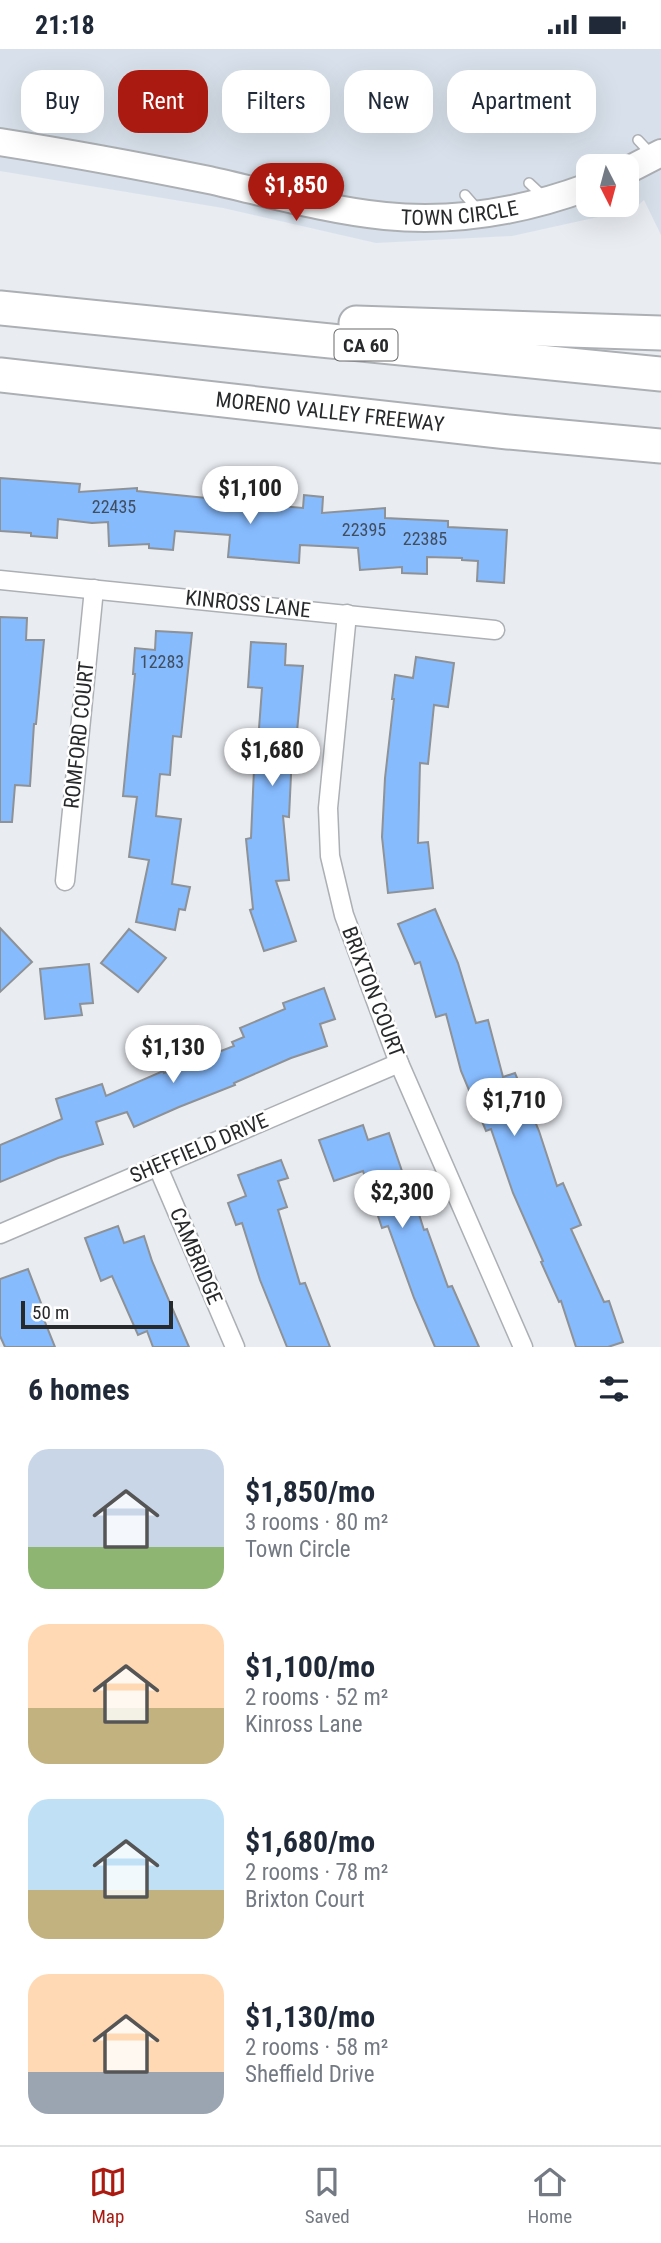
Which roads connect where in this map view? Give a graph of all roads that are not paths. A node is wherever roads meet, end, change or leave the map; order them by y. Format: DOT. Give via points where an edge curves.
graph roads {
  1 [pos="0,142"];
  2 [pos="576,177"];
  3 [pos="0,308"];
  4 [pos="70,315"];
  5 [pos="661,333"];
  6 [pos="661,374"];
  7 [pos="0,375"];
  8 [pos="508,432"];
  9 [pos="661,446"];
  10 [pos="661,453"];
  11 [pos="0,580"];
  12 [pos="93,589"];
  13 [pos="347,614"];
  14 [pos="495,630"];
  15 [pos="65,881"];
  16 [pos="399,1063"];
  17 [pos="157,1165"];
  18 [pos="0,1234"];
  19 [pos="235,1347"];
  20 [pos="523,1347"];
  1 -- 2 [label="street, TOWN CIRCLE" via="408,218 538,192"];
  3 -- 4 [label="highway, CA 60"];
  4 -- 5 [label="highway"];
  4 -- 6 [label="highway, CA 60"];
  7 -- 8 [label="highway, MORENO VALLEY FREEWAY"];
  8 -- 9 [label="highway, MORENO VALLEY FREEWAY"];
  8 -- 10 [label="highway"];
  11 -- 12 [label="street, KINROSS LANE"];
  12 -- 13 [label="street, KINROSS LANE"];
  12 -- 15 [label="street, ROMFORD COURT"];
  13 -- 14 [label="street, KINROSS LANE"];
  13 -- 16 [label="street, BRIXTON COURT" via="328,808 330,856 344,915"];
  16 -- 17 [label="street, SHEFFIELD DRIVE"];
  16 -- 20 [label="street, BRIXTON COURT"];
  17 -- 18 [label="street, SHEFFIELD DRIVE"];
  17 -- 19 [label="street, CAMBRIDGE"];
}
